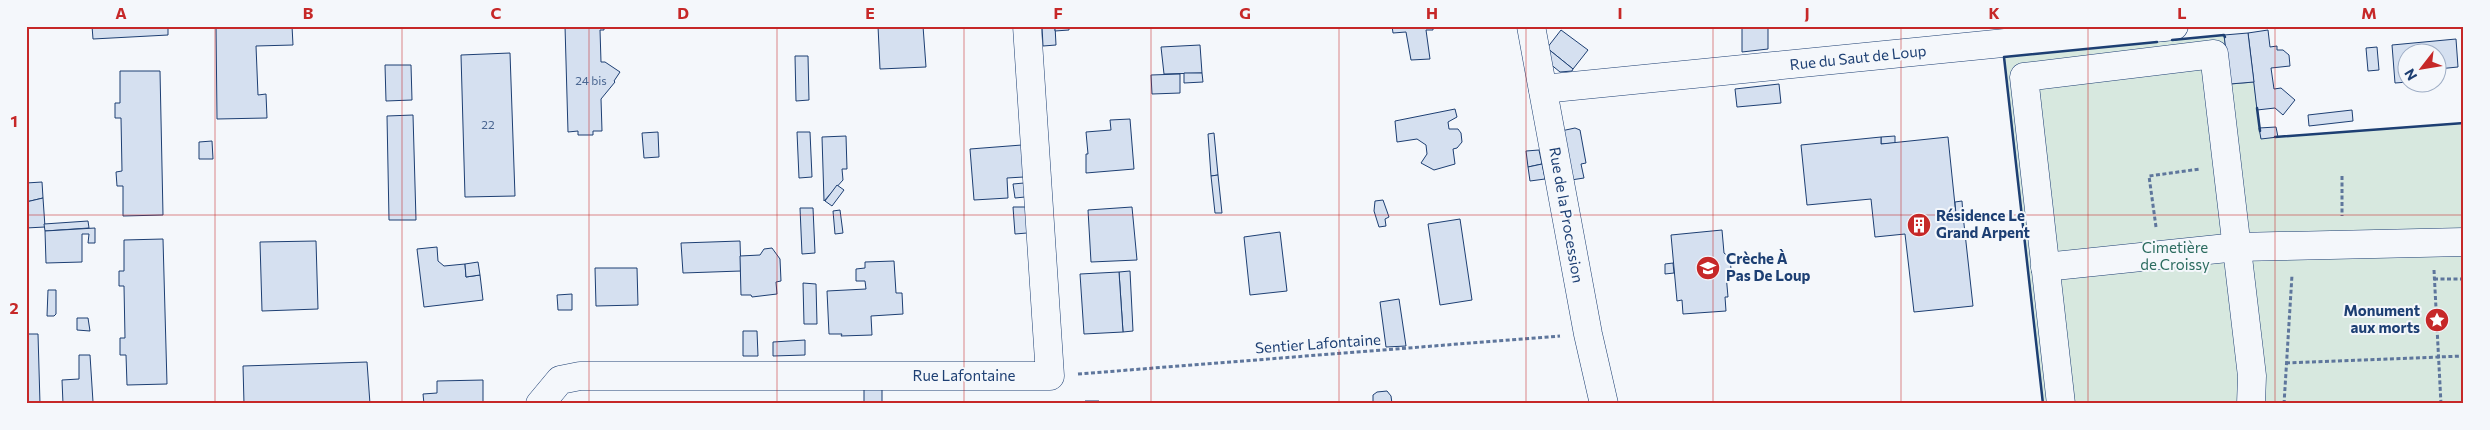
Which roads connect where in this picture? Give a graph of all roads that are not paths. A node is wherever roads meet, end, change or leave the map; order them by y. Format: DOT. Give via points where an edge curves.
graph roads {
  1 [pos="1027,26"];
  2 [pos="1531,26"];
  3 [pos="2174,26"];
  4 [pos="1543,89"];
  5 [pos="2464,242"];
  6 [pos="2237,247"];
  7 [pos="2045,268"];
  8 [pos="540,404"];
  9 [pos="1604,404"];
  10 [pos="2061,404"];
  11 [pos="2251,404"];
  1 -- 8 [label="street, Rue Lafontaine" via="1050,376 580,376 560,380"];
  2 -- 4 [label="street, Rue de la Procession"];
  3 -- 4 [label="street, Rue du Saut de Loup"];
  4 -- 9 [label="street, Rue de la Procession"];
  5 -- 6 [label="street"];
  6 -- 7 [label="street"];
  6 -- 7 [label="street" via="2214,54 2024,77"];
  6 -- 11 [label="street" via="2252,376"];
  7 -- 10 [label="street"];
}
